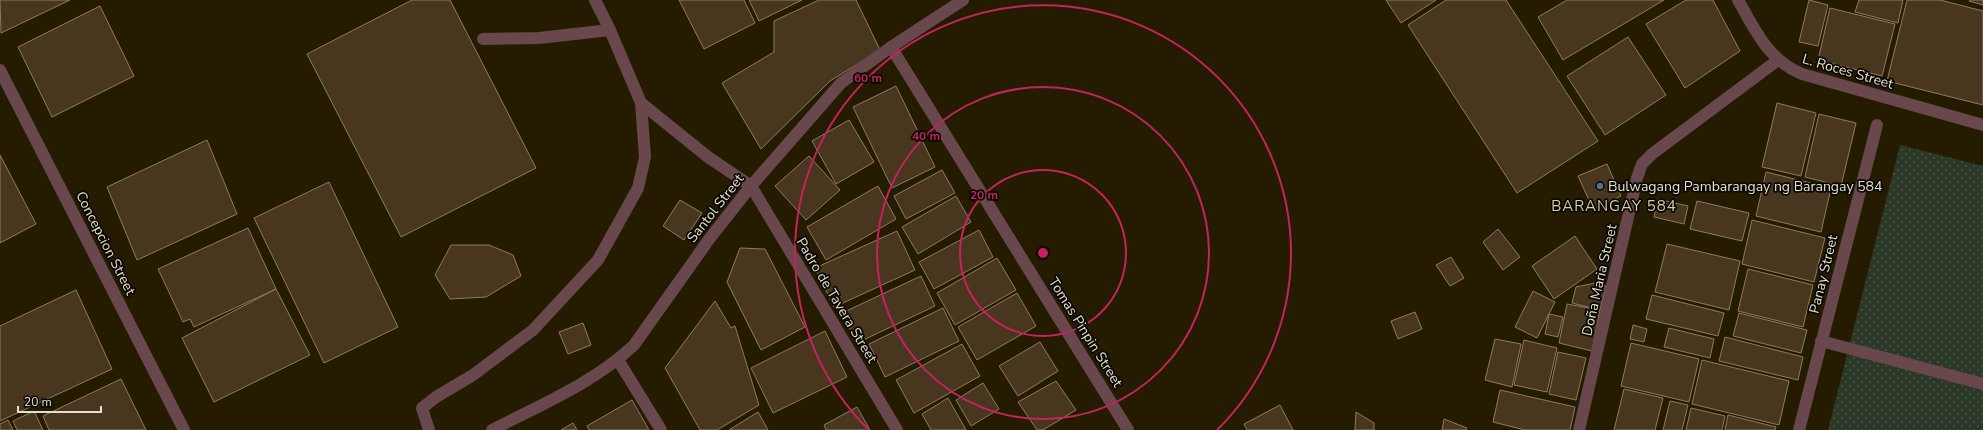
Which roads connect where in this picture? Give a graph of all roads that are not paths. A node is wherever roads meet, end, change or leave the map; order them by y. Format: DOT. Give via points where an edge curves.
graph roads {
  1 [pos="595,0"];
  2 [pos="963,0"];
  3 [pos="1738,0"];
  4 [pos="610,30"];
  5 [pos="483,39"];
  6 [pos="891,47"];
  7 [pos="1778,60"];
  8 [pos="0,70"];
  9 [pos="640,103"];
  10 [pos="1877,125"];
  11 [pos="1983,125"];
  12 [pos="751,186"];
  13 [pos="1821,341"];
  14 [pos="618,360"];
  15 [pos="1983,384"];
  16 [pos="184,430"];
  17 [pos="429,430"];
  18 [pos="492,430"];
  19 [pos="661,430"];
  20 [pos="897,430"];
  21 [pos="1128,430"];
  22 [pos="1579,430"];
  23 [pos="1799,430"];
  1 -- 4 [label="street"];
  2 -- 6 [label="street, Santol Street"];
  3 -- 7 [label="street, L. Roces Street" via="1764,45"];
  4 -- 5 [label="street" via="539,38"];
  4 -- 9 [label="street"];
  6 -- 12 [label="street, Santol Street" via="841,83"];
  6 -- 21 [label="street, Tomas Pinpin Street"];
  7 -- 11 [label="street, L. Roces Street" via="1802,74"];
  7 -- 22 [label="street, Doña Maria Street" via="1642,164"];
  8 -- 16 [label="street, Concepcion Street"];
  9 -- 12 [label="street" via="708,157"];
  9 -- 17 [label="street" via="646,157 638,188 598,260 533,330 473,375 422,408"];
  10 -- 13 [label="street, Panay Street"];
  12 -- 14 [label="street, Santol Street" via="710,238 634,345"];
  12 -- 20 [label="street, Padro de Tavera Street"];
  13 -- 15 [label="street"];
  13 -- 23 [label="street, Panay Street"];
  14 -- 18 [label="street, Santol Street" via="596,375"];
  14 -- 19 [label="street"];
}
